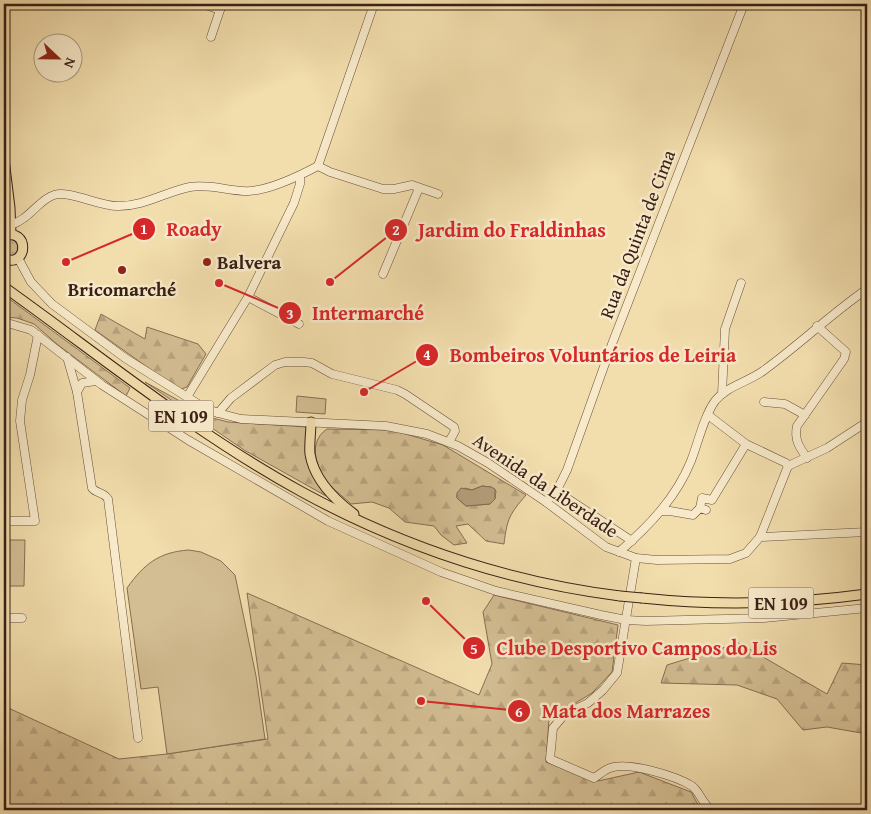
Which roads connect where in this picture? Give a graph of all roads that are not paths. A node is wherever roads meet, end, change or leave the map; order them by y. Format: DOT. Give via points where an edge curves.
graph roads {
  1 [pos="203,4"];
  2 [pos="374,4"];
  3 [pos="744,4"];
  4 [pos="221,7"];
  5 [pos="211,37"];
  6 [pos="4,159"];
  7 [pos="318,166"];
  8 [pos="300,176"];
  9 [pos="419,188"];
  10 [pos="438,194"];
  11 [pos="9,232"];
  12 [pos="18,258"];
  13 [pos="4,259"];
  14 [pos="383,274"];
  15 [pos="741,283"];
  16 [pos="4,287"];
  17 [pos="867,289"];
  18 [pos="248,298"];
  19 [pos="4,322"];
  20 [pos="299,324"];
  21 [pos="817,326"];
  22 [pos="38,335"];
  23 [pos="67,357"];
  24 [pos="96,381"];
  25 [pos="77,392"];
  26 [pos="722,394"];
  27 [pos="187,397"];
  28 [pos="764,402"];
  29 [pos="218,413"];
  30 [pos="708,415"];
  31 [pos="805,415"];
  32 [pos="311,422"];
  33 [pos="867,422"];
  34 [pos="448,442"];
  35 [pos="746,444"];
  36 [pos="806,458"];
  37 [pos="788,466"];
  38 [pos="556,491"];
  39 [pos="546,502"];
  40 [pos="661,511"];
  41 [pos="4,521"];
  42 [pos="371,526"];
  43 [pos="867,532"];
  44 [pos="760,537"];
  45 [pos="632,542"];
  46 [pos="619,552"];
  47 [pos="636,558"];
  48 [pos="867,594"];
  49 [pos="867,608"];
  50 [pos="4,618"];
  51 [pos="22,618"];
  52 [pos="626,620"];
  53 [pos="138,738"];
  54 [pos="711,810"];
  1 -- 4 [label="street"];
  2 -- 7 [label="street"];
  3 -- 38 [label="street, Rua da Quinta de Cima" via="612,344 567,470"];
  4 -- 5 [label="street"];
  6 -- 11 [label="main road" via="10,202"];
  7 -- 8 [label="street"];
  7 -- 9 [label="street" via="383,189 412,185"];
  8 -- 11 [label="street" via="250,191 204,186 188,188 128,206 105,206 60,193 49,197"];
  8 -- 18 [label="street" via="294,204"];
  9 -- 10 [label="street"];
  9 -- 14 [label="street"];
  11 -- 12 [label="main road" via="20,238 23,244"];
  12 -- 13 [label="main road" via="12,261"];
  12 -- 27 [label="street, Avenida da Liberdade" via="32,282 52,304 130,362"];
  15 -- 26 [label="street" via="725,329"];
  16 -- 42 [label="main road, EN 109" via="220,442 303,493"];
  17 -- 21 [label="street"];
  18 -- 20 [label="street"];
  18 -- 27 [label="street"];
  19 -- 22 [label="street"];
  21 -- 26 [label="street" via="763,372"];
  21 -- 31 [label="street" via="846,352"];
  22 -- 23 [label="street"];
  22 -- 41 [label="street" via="20,421 35,521"];
  23 -- 24 [label="street"];
  23 -- 25 [label="street"];
  24 -- 25 [label="street" via="82,383"];
  24 -- 52 [label="street" via="278,493 328,521 398,553 441,572 496,590"];
  25 -- 53 [label="street" via="92,488 108,499"];
  26 -- 30 [label="street"];
  27 -- 29 [label="street, Avenida da Liberdade"];
  28 -- 31 [label="street" via="784,404"];
  29 -- 32 [label="street, Avenida da Liberdade" via="241,418"];
  29 -- 34 [label="street" via="231,398 276,365 312,363 332,374 389,387 405,394 454,426 455,431"];
  30 -- 35 [label="street"];
  30 -- 40 [label="street" via="687,470"];
  31 -- 36 [label="street" via="795,435"];
  32 -- 34 [label="street, Avenida da Liberdade" via="393,426"];
  32 -- 42 [label="main road" via="311,460 319,477 343,506"];
  33 -- 36 [label="street"];
  34 -- 39 [label="street, Avenida da Liberdade" via="488,463"];
  35 -- 37 [label="street"];
  35 -- 40 [label="street" via="712,500 702,498 703,509 693,515"];
  36 -- 37 [label="street"];
  37 -- 44 [label="street"];
  38 -- 39 [label="street, Rua da Quinta de Cima"];
  38 -- 45 [label="street"];
  39 -- 46 [label="street, Avenida da Liberdade" via="606,547"];
  40 -- 45 [label="street"];
  42 -- 48 [label="main road, EN 109, bridge" via="422,547 502,573 576,590 694,603 769,604"];
  43 -- 44 [label="street"];
  44 -- 47 [label="street, Avenida da Liberdade" via="746,553 730,559 663,561"];
  45 -- 46 [label="street"];
  46 -- 47 [label="street, Avenida da Liberdade"];
  47 -- 52 [label="street"];
  49 -- 52 [label="street" via="764,618"];
  50 -- 51 [label="street"];
  52 -- 54 [label="street" via="617,673 588,703 565,714 553,728 550,759 594,778 611,767 662,773 693,787"];
}
